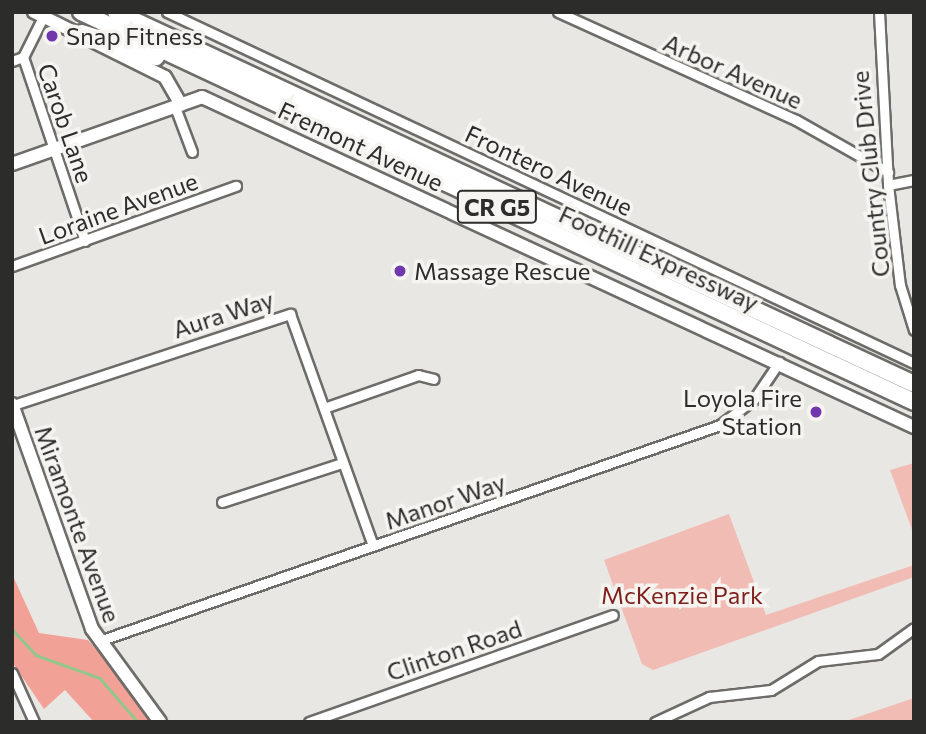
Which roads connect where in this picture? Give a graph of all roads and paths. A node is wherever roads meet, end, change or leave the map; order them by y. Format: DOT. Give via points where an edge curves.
graph roads {
  1 [pos="80,12"];
  2 [pos="116,12"];
  3 [pos="138,12"];
  4 [pos="167,12"];
  5 [pos="558,12"];
  6 [pos="879,12"];
  7 [pos="39,14"];
  8 [pos="82,33"];
  9 [pos="180,43"];
  10 [pos="23,57"];
  11 [pos="12,61"];
  12 [pos="191,64"];
  13 [pos="178,106"];
  14 [pos="55,150"];
  15 [pos="192,152"];
  16 [pos="12,164"];
  17 [pos="888,172"];
  18 [pos="914,180"];
  19 [pos="888,185"];
  20 [pos="236,187"];
  21 [pos="85,241"];
  22 [pos="12,266"];
  23 [pos="914,330"];
  24 [pos="779,362"];
  25 [pos="914,363"];
  26 [pos="434,379"];
  27 [pos="914,384"];
  28 [pos="914,402"];
  29 [pos="13,405"];
  30 [pos="324,408"];
  31 [pos="914,427"];
  32 [pos="342,463"];
  33 [pos="222,502"];
  34 [pos="373,546"];
  35 [pos="613,615"];
  36 [pos="914,628"];
  37 [pos="99,641"];
  38 [pos="12,673"];
  39 [pos="34,722"];
  40 [pos="160,722"];
  41 [pos="309,722"];
  42 [pos="655,722"];
  1 -- 12 [label="highway, Foothill Expressway / CR G5"];
  2 -- 9 [label="highway, Foothill Expressway / CR G5"];
  3 -- 9 [label="highway"];
  4 -- 25 [label="street, Frontero Avenue"];
  5 -- 17 [label="street, Arbor Avenue" via="796,120"];
  6 -- 17 [label="street, Country Club Drive"];
  7 -- 8 [label="street"];
  7 -- 10 [label="street"];
  8 -- 12 [label="highway"];
  8 -- 13 [label="street" via="165,77"];
  9 -- 27 [label="highway, Foothill Expressway / CR G5"];
  10 -- 11 [label="street"];
  10 -- 14 [label="street, Carob Lane"];
  12 -- 28 [label="highway, Foothill Expressway / CR G5"];
  13 -- 14 [label="street, Fremont Avenue"];
  13 -- 15 [label="street"];
  13 -- 24 [label="street, Fremont Avenue" via="202,97"];
  14 -- 16 [label="street, Fremont Avenue"];
  14 -- 21 [label="street, Carob Lane"];
  17 -- 19 [label="street, Country Club Drive"];
  18 -- 19 [label="street"];
  19 -- 23 [label="street, Country Club Drive" via="900,285"];
  20 -- 21 [label="street, Loraine Avenue"];
  21 -- 22 [label="street, Loraine Avenue"];
  24 -- 31 [label="street, Fremont Avenue"];
  24 -- 34 [label="street, Manor Way" via="754,399 720,425"];
  26 -- 30 [label="street" via="418,375"];
  29 -- 30 [label="street, Aura Way" via="283,312 290,314"];
  29 -- 37 [label="street, Miramonte Avenue"];
  30 -- 32 [label="street, Aura Way"];
  32 -- 33 [label="street"];
  32 -- 34 [label="street, Aura Way"];
  34 -- 37 [label="street, Manor Way"];
  35 -- 41 [label="street, Clinton Road"];
  36 -- 42 [label="street" via="878,654 818,661 771,690 709,696"];
  37 -- 40 [label="street, Miramonte Avenue"];
  38 -- 39 [label="street"];
}
